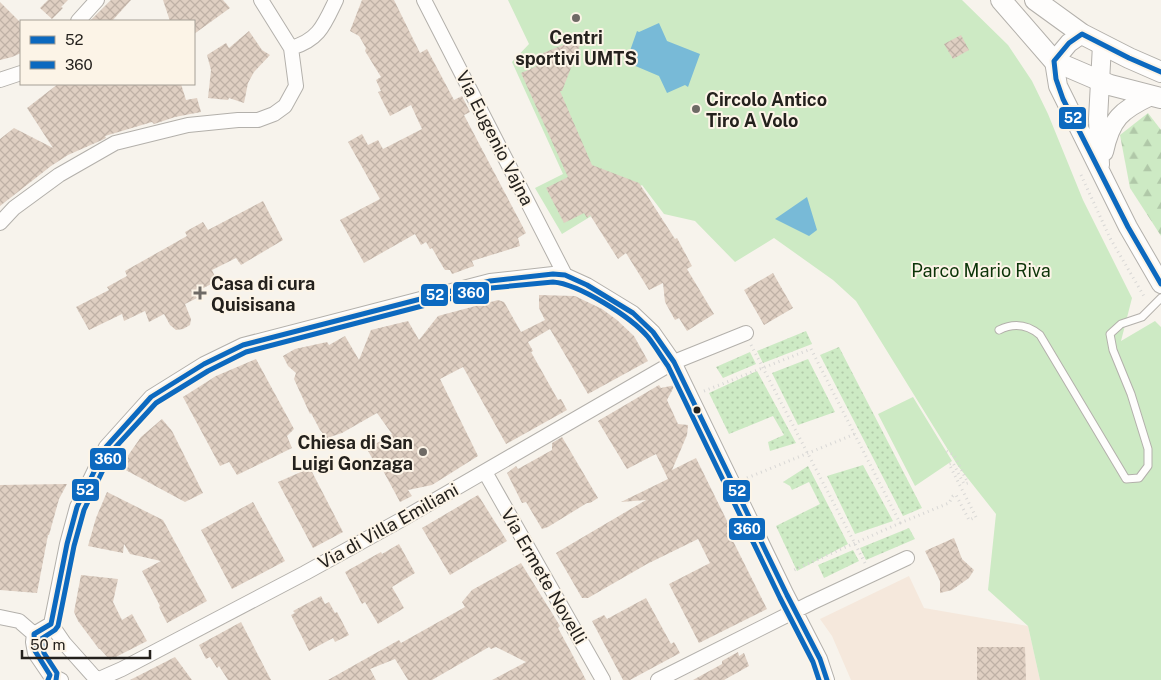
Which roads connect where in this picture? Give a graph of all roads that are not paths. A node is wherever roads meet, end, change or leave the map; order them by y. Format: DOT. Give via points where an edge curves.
graph roads {
  1 [pos="97,0"];
  2 [pos="261,0"];
  3 [pos="336,0"];
  4 [pos="424,0"];
  5 [pos="1001,0"];
  6 [pos="1035,0"];
  7 [pos="79,20"];
  8 [pos="1082,34"];
  9 [pos="1102,45"];
  10 [pos="291,48"];
  11 [pos="1054,61"];
  12 [pos="1161,72"];
  13 [pos="20,73"];
  14 [pos="0,80"];
  15 [pos="1101,82"];
  16 [pos="1156,97"];
  17 [pos="1100,173"];
  18 [pos="0,223"];
  19 [pos="565,275"];
  20 [pos="1161,284"];
  21 [pos="1161,298"];
  22 [pos="999,330"];
  23 [pos="746,334"];
  24 [pos="674,362"];
  25 [pos="485,472"];
  26 [pos="907,558"];
  27 [pos="795,612"];
  28 [pos="0,617"];
  29 [pos="51,624"];
  30 [pos="34,634"];
  31 [pos="53,678"];
  32 [pos="97,680"];
  33 [pos="602,680"];
  34 [pos="658,680"];
  35 [pos="827,680"];
  1 -- 7 [label="street"];
  2 -- 10 [label="street"];
  3 -- 10 [label="street" via="312,39"];
  4 -- 19 [label="street, Via Eugenio Vajna"];
  5 -- 11 [label="main road"];
  6 -- 8 [label="main road"];
  8 -- 9 [label="main road"];
  8 -- 11 [label="street"];
  9 -- 12 [label="main road"];
  9 -- 15 [label="street"];
  10 -- 18 [label="street" via="296,86 285,106 274,114 258,120 188,125 115,143 59,174 14,208"];
  11 -- 15 [label="main road"];
  11 -- 17 [label="street" via="1060,93"];
  13 -- 14 [label="street"];
  15 -- 16 [label="main road"];
  15 -- 17 [label="street" via="1098,119"];
  16 -- 17 [label="street" via="1128,107 1115,121 1106,141"];
  17 -- 20 [label="street"];
  19 -- 24 [label="street" via="634,314 653,332"];
  19 -- 29 [label="street" via="490,281 242,345 151,397 106,447 77,507"];
  21 -- 22 [label="lane" via="1142,317 1121,324 1110,334 1148,449 1148,466 1139,478 1126,479 1040,335 1025,326"];
  23 -- 24 [label="street, Via di Villa Emiliani"];
  24 -- 25 [label="street, Via di Villa Emiliani"];
  24 -- 27 [label="street"];
  25 -- 32 [label="street, Via di Villa Emiliani" via="305,573"];
  25 -- 33 [label="street, Via Ermete Novelli"];
  26 -- 27 [label="street"];
  27 -- 34 [label="street"];
  27 -- 35 [label="street" via="820,659"];
  28 -- 30 [label="street" via="19,621"];
  29 -- 30 [label="street"];
  29 -- 32 [label="street"];
  30 -- 31 [label="street" via="35,653"];
}
